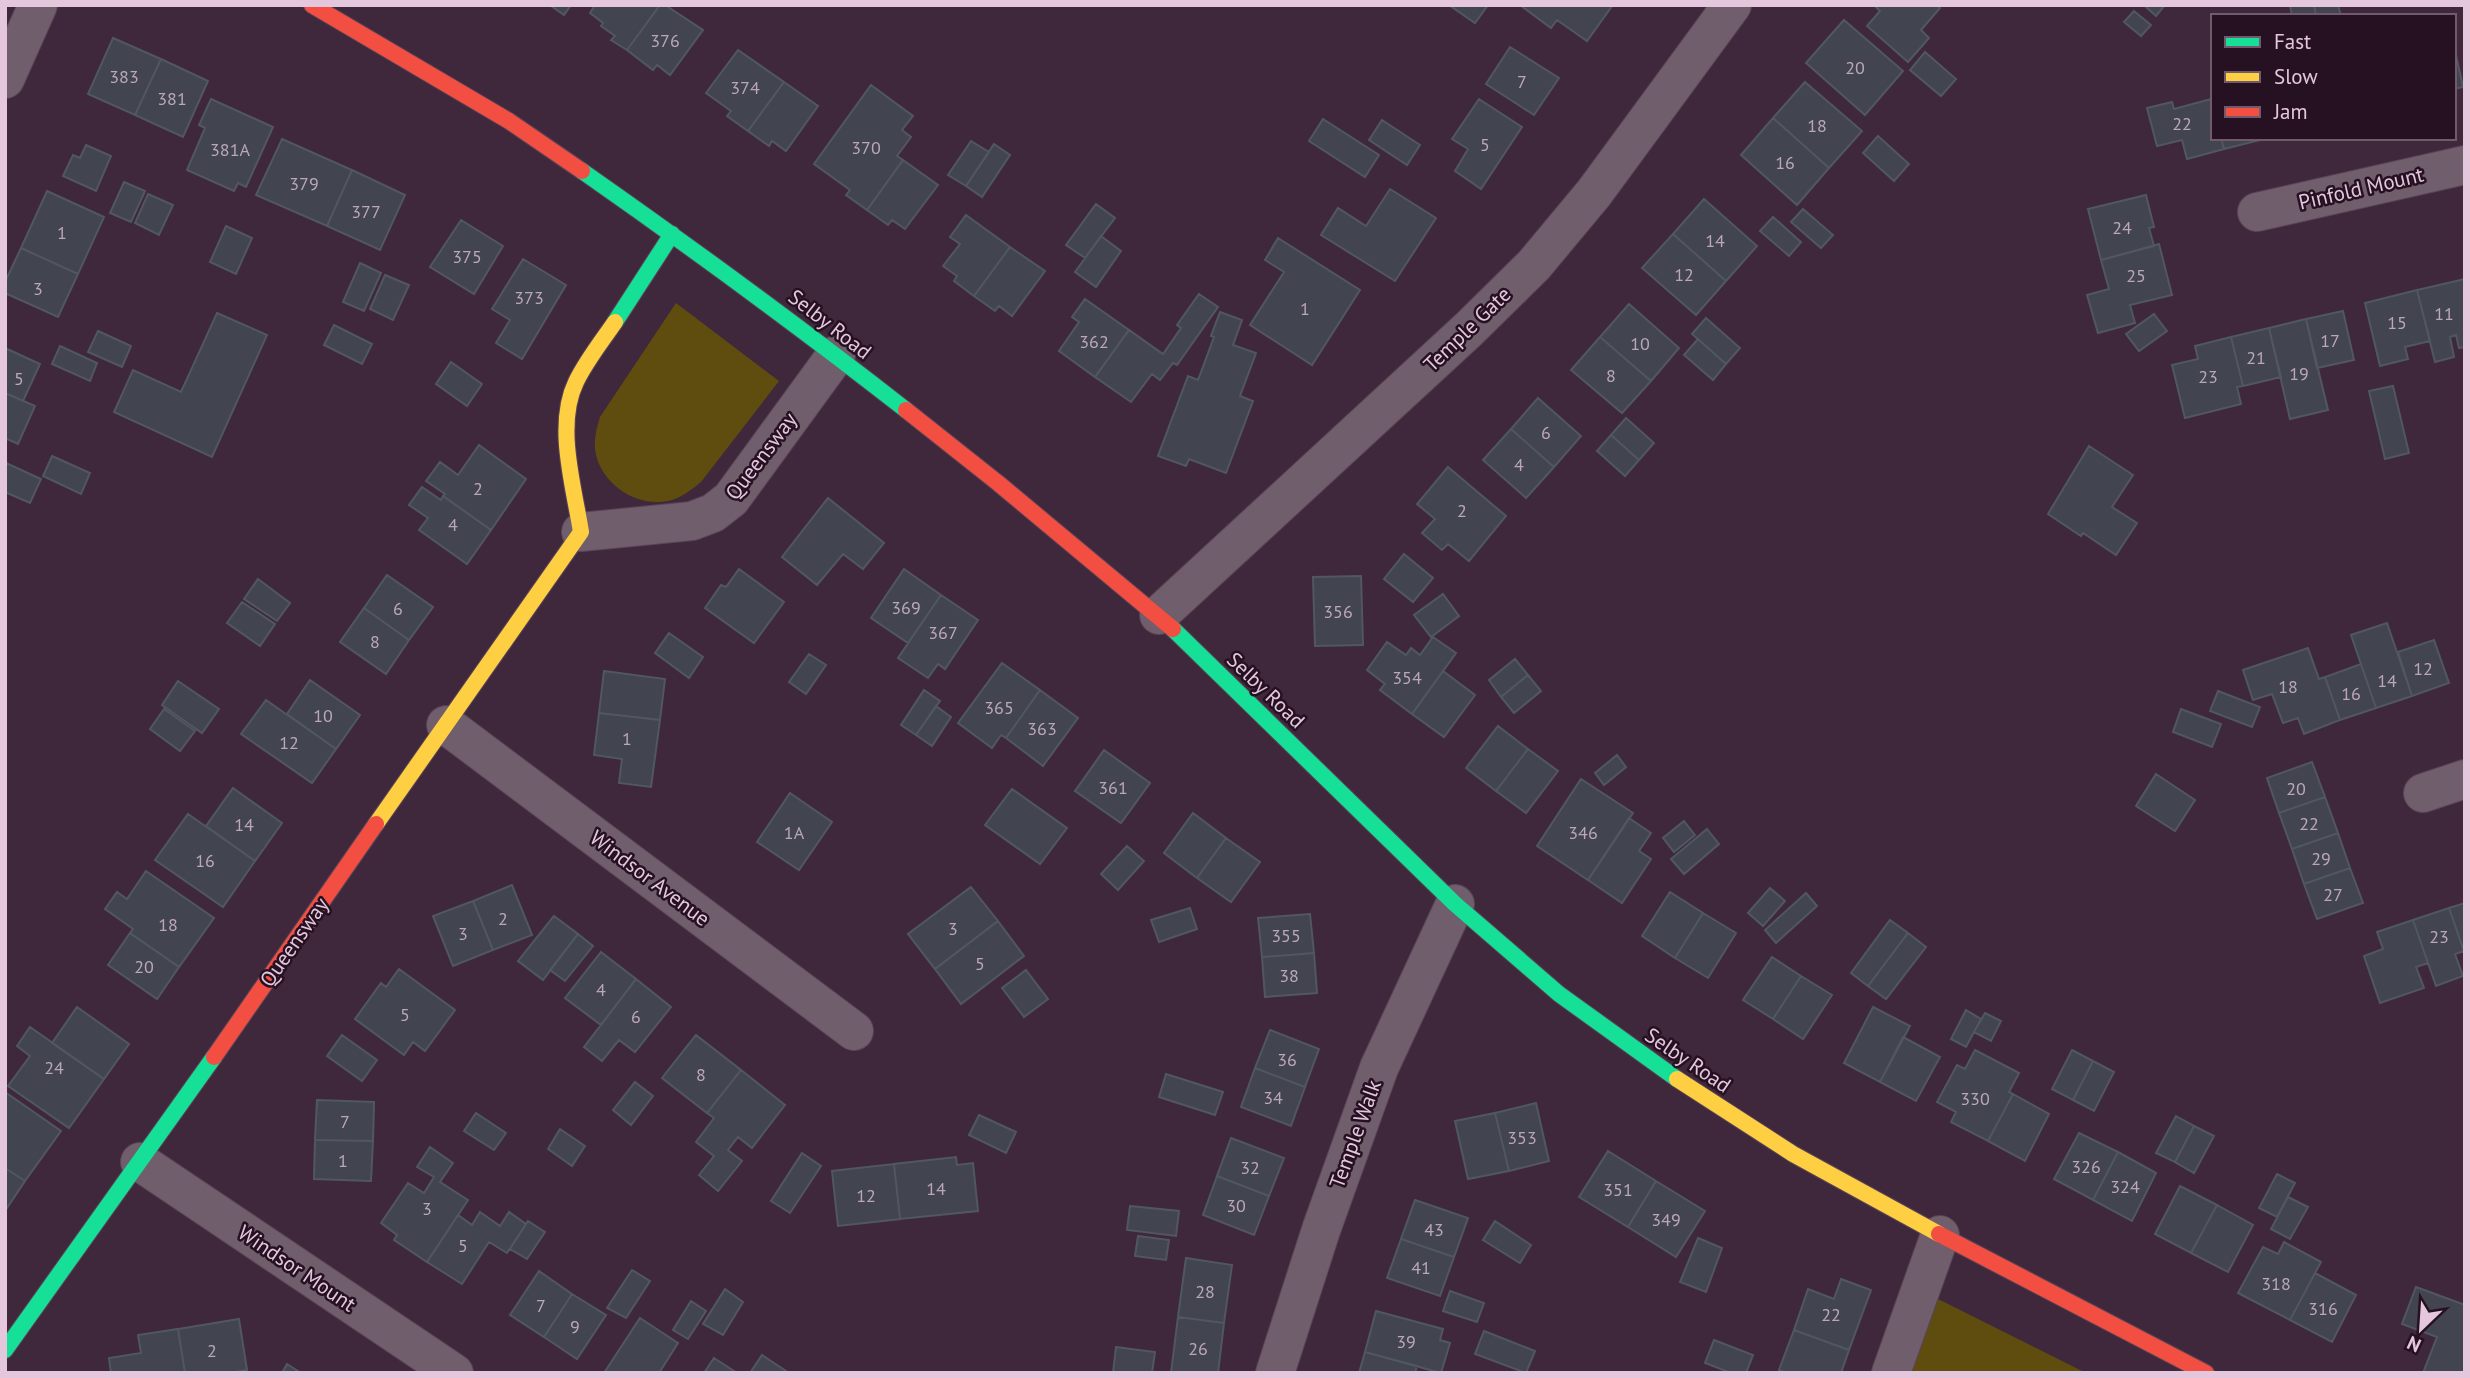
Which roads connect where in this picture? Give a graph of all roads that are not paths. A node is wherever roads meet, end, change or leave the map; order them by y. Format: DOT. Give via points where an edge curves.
graph roads {
  1 [pos="38,5"];
  2 [pos="312,5"];
  3 [pos="1732,5"];
  4 [pos="5,79"];
  5 [pos="2465,165"];
  6 [pos="2257,212"];
  7 [pos="672,234"];
  8 [pos="836,355"];
  9 [pos="581,532"];
  10 [pos="1159,615"];
  11 [pos="446,725"];
  12 [pos="2465,779"];
  13 [pos="2423,793"];
  14 [pos="1455,904"];
  15 [pos="854,1031"];
  16 [pos="140,1162"];
  17 [pos="1940,1235"];
  18 [pos="5,1350"];
  19 [pos="454,1373"];
  20 [pos="1275,1373"];
  21 [pos="1891,1373"];
  22 [pos="2206,1373"];
  1 -- 4 [label="street"];
  2 -- 7 [label="main road, Selby Road" via="509,121"];
  3 -- 10 [label="street, Temple Gate" via="1594,193 1534,265"];
  5 -- 6 [label="street, Pinfold Mount"];
  7 -- 8 [label="main road, Selby Road"];
  7 -- 9 [label="main road" via="576,382 568,407 566,433"];
  8 -- 9 [label="street, Queensway" via="731,499 713,513 692,522"];
  8 -- 10 [label="main road, Selby Road"];
  9 -- 11 [label="main road, Queensway"];
  10 -- 14 [label="main road, Selby Road"];
  11 -- 15 [label="street, Windsor Avenue"];
  11 -- 16 [label="main road, Queensway"];
  12 -- 13 [label="street"];
  14 -- 17 [label="main road, Selby Road" via="1559,994 1662,1070 1793,1154"];
  14 -- 20 [label="street, Temple Walk" via="1379,1068"];
  16 -- 18 [label="main road, Queensway"];
  16 -- 19 [label="street, Windsor Mount"];
  17 -- 21 [label="street"];
  17 -- 22 [label="main road, Selby Road"];
}
